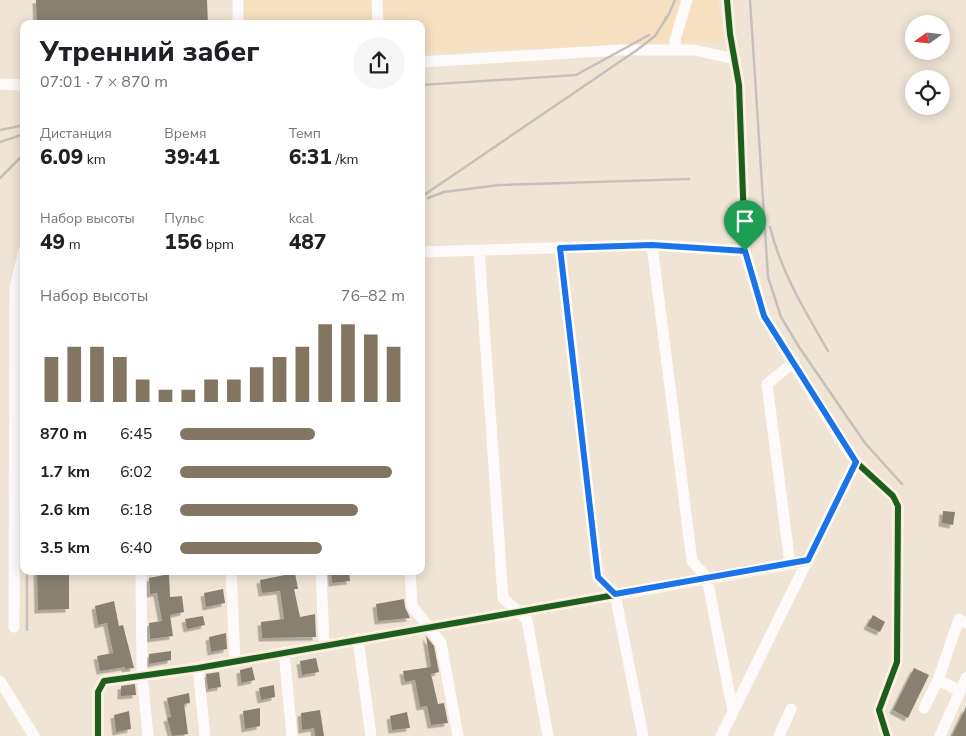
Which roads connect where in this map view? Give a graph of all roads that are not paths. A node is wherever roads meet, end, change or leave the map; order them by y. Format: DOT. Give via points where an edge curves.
graph roads {
  1 [pos="238,0"];
  2 [pos="377,0"];
  3 [pos="687,0"];
  4 [pos="727,0"];
  5 [pos="238,20"];
  6 [pos="378,20"];
  7 [pos="676,50"];
  8 [pos="735,59"];
  9 [pos="425,62"];
  10 [pos="0,84"];
  11 [pos="20,85"];
  12 [pos="652,245"];
  13 [pos="560,248"];
  14 [pos="479,250"];
  15 [pos="745,251"];
  16 [pos="425,252"];
  17 [pos="20,267"];
  18 [pos="794,362"];
  19 [pos="856,462"];
  20 [pos="808,560"];
  21 [pos="790,564"];
  22 [pos="141,575"];
  23 [pos="231,575"];
  24 [pos="321,575"];
  25 [pos="410,575"];
  26 [pos="707,578"];
  27 [pos="615,594"];
  28 [pos="517,611"];
  29 [pos="966,623"];
  30 [pos="14,627"];
  31 [pos="429,627"];
  32 [pos="358,639"];
  33 [pos="324,645"];
  34 [pos="284,652"];
  35 [pos="235,660"];
  36 [pos="198,668"];
  37 [pos="142,675"];
  38 [pos="966,678"];
  39 [pos="938,680"];
  40 [pos="0,681"];
  41 [pos="960,691"];
  42 [pos="924,708"];
  43 [pos="791,709"];
  44 [pos="733,712"];
  45 [pos="34,736"];
  46 [pos="98,736"];
  47 [pos="148,736"];
  48 [pos="205,736"];
  49 [pos="292,736"];
  50 [pos="371,736"];
  51 [pos="458,736"];
  52 [pos="548,736"];
  53 [pos="643,736"];
  54 [pos="721,736"];
  55 [pos="779,736"];
  56 [pos="887,736"];
  57 [pos="940,736"];
  1 -- 5 [label="street"];
  2 -- 6 [label="street"];
  3 -- 7 [label="street"];
  4 -- 8 [label="street"];
  7 -- 8 [label="street" via="694,50"];
  7 -- 9 [label="street" via="620,50"];
  8 -- 15 [label="street" via="739,85"];
  10 -- 11 [label="street"];
  12 -- 13 [label="street"];
  12 -- 15 [label="street"];
  12 -- 26 [label="street" via="692,562"];
  13 -- 14 [label="street"];
  13 -- 27 [label="street" via="598,577"];
  14 -- 16 [label="street"];
  14 -- 28 [label="street" via="503,598"];
  15 -- 18 [label="street" via="764,316"];
  17 -- 30 [label="street" via="15,288"];
  18 -- 19 [label="street"];
  18 -- 21 [label="street" via="767,384"];
  19 -- 20 [label="street"];
  19 -- 56 [label="street" via="894,496 898,506 897,662 880,710"];
  20 -- 21 [label="street"];
  20 -- 44 [label="street"];
  21 -- 26 [label="street"];
  22 -- 37 [label="street"];
  23 -- 35 [label="street"];
  24 -- 33 [label="street"];
  25 -- 31 [label="street" via="412,606"];
  26 -- 27 [label="street"];
  26 -- 44 [label="street"];
  27 -- 28 [label="street"];
  27 -- 53 [label="street"];
  28 -- 31 [label="street"];
  28 -- 52 [label="street" via="527,620"];
  29 -- 39 [label="street" via="959,619"];
  31 -- 32 [label="street"];
  31 -- 51 [label="street" via="441,643"];
  32 -- 33 [label="street"];
  32 -- 50 [label="street"];
  33 -- 34 [label="street"];
  34 -- 35 [label="street"];
  34 -- 49 [label="street"];
  35 -- 36 [label="street"];
  36 -- 37 [label="street"];
  36 -- 48 [label="street"];
  37 -- 46 [label="street" via="104,681 98,692"];
  37 -- 47 [label="street"];
  38 -- 41 [label="street"];
  39 -- 41 [label="street"];
  39 -- 42 [label="street"];
  40 -- 45 [label="street"];
  41 -- 57 [label="street"];
  43 -- 55 [label="street"];
  44 -- 54 [label="street"];
}
